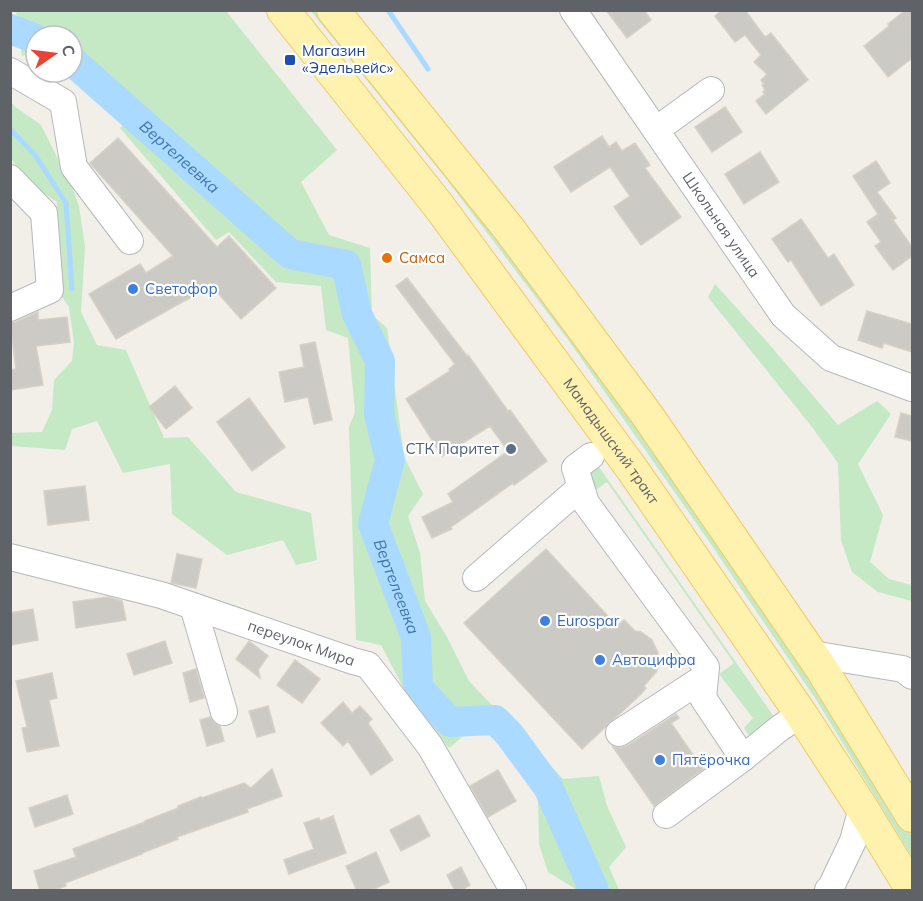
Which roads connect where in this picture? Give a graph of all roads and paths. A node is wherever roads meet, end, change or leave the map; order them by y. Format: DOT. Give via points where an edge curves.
graph roads {
  1 [pos="284,10"];
  2 [pos="333,10"];
  3 [pos="573,10"];
  4 [pos="10,71"];
  5 [pos="711,90"];
  6 [pos="656,130"];
  7 [pos="10,178"];
  8 [pos="130,240"];
  9 [pos="10,308"];
  10 [pos="912,388"];
  11 [pos="589,411"];
  12 [pos="591,456"];
  13 [pos="632,469"];
  14 [pos="581,487"];
  15 [pos="10,557"];
  16 [pos="476,578"];
  17 [pos="193,606"];
  18 [pos="812,654"];
  19 [pos="912,676"];
  20 [pos="705,677"];
  21 [pos="224,712"];
  22 [pos="801,714"];
  23 [pos="620,733"];
  24 [pos="743,758"];
  25 [pos="862,808"];
  26 [pos="666,814"];
  27 [pos="912,816"];
  28 [pos="513,891"];
  29 [pos="828,891"];
  30 [pos="912,891"];
  1 -- 11 [label="main road, Мамадышский тракт" via="438,205"];
  2 -- 18 [label="main road" via="509,229 647,415"];
  3 -- 6 [label="street, Школьная улица"];
  4 -- 8 [label="street" via="63,102 74,167"];
  5 -- 6 [label="street"];
  6 -- 10 [label="street, Школьная улица" via="783,315 831,358"];
  7 -- 9 [label="street" via="44,213 50,290"];
  11 -- 12 [label="street"];
  11 -- 13 [label="main road, Мамадышский тракт"];
  12 -- 13 [label="street"];
  12 -- 14 [label="street" via="575,468"];
  13 -- 22 [label="main road, Мамадышский тракт"];
  14 -- 16 [label="street"];
  14 -- 20 [label="street" via="586,503 706,667"];
  15 -- 17 [label="street, переулок Мира"];
  17 -- 21 [label="street"];
  17 -- 28 [label="street, переулок Мира" via="368,664 430,746"];
  18 -- 19 [label="street" via="903,669"];
  18 -- 27 [label="main road"];
  20 -- 23 [label="street"];
  20 -- 24 [label="street" via="703,698"];
  22 -- 24 [label="street"];
  22 -- 25 [label="main road, Мамадышский тракт"];
  24 -- 26 [label="street"];
  25 -- 29 [label="street" via="853,841"];
  25 -- 30 [label="main road, Мамадышский тракт"];
}
